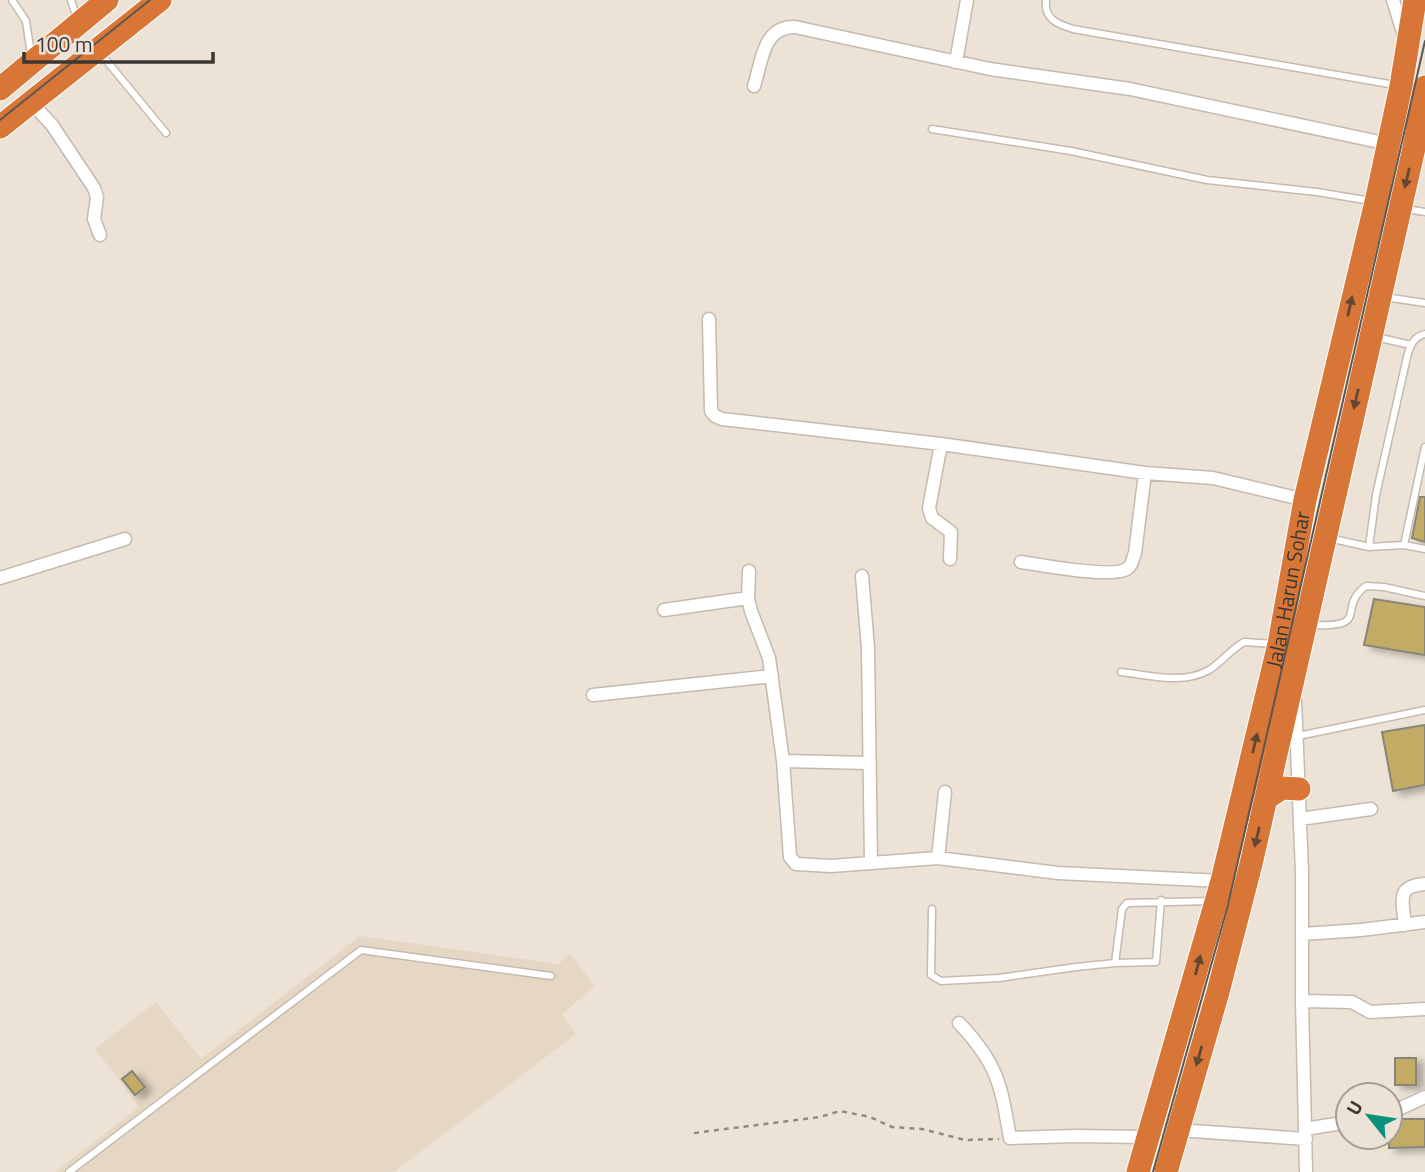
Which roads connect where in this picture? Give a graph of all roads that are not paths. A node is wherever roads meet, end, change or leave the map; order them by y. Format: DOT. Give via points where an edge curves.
graph roads {
  1 [pos="12,0"];
  2 [pos="71,0"];
  3 [pos="107,0"];
  4 [pos="160,0"];
  5 [pos="967,0"];
  6 [pos="1046,0"];
  7 [pos="1393,0"];
  8 [pos="1415,0"];
  9 [pos="78,24"];
  10 [pos="1407,46"];
  11 [pos="98,50"];
  12 [pos="956,62"];
  13 [pos="32,64"];
  14 [pos="754,86"];
  15 [pos="1401,86"];
  16 [pos="1425,87"];
  17 [pos="0,89"];
  18 [pos="31,102"];
  19 [pos="0,127"];
  20 [pos="932,129"];
  21 [pos="166,133"];
  22 [pos="1391,133"];
  23 [pos="1420,139"];
  24 [pos="1376,202"];
  25 [pos="1399,208"];
  26 [pos="1425,212"];
  27 [pos="100,235"];
  28 [pos="1380,296"];
  29 [pos="1425,303"];
  30 [pos="709,319"];
  31 [pos="1425,334"];
  32 [pos="1379,337"];
  33 [pos="1411,345"];
  34 [pos="941,444"];
  35 [pos="1425,447"];
  36 [pos="1145,473"];
  37 [pos="1305,500"];
  38 [pos="1333,538"];
  39 [pos="125,539"];
  40 [pos="1404,545"];
  41 [pos="1369,547"];
  42 [pos="1425,549"];
  43 [pos="950,559"];
  44 [pos="1021,562"];
  45 [pos="750,571"];
  46 [pos="863,576"];
  47 [pos="0,578"];
  48 [pos="1425,596"];
  49 [pos="748,598"];
  50 [pos="664,610"];
  51 [pos="1307,625"];
  52 [pos="1279,644"];
  53 [pos="1121,672"];
  54 [pos="772,676"];
  55 [pos="1293,679"];
  56 [pos="593,695"];
  57 [pos="1425,710"];
  58 [pos="1298,736"];
  59 [pos="783,761"];
  60 [pos="870,762"];
  61 [pos="1299,789"];
  62 [pos="945,792"];
  63 [pos="1267,798"];
  64 [pos="1371,809"];
  65 [pos="1300,819"];
  66 [pos="939,858"];
  67 [pos="870,863"];
  68 [pos="1425,884"];
  69 [pos="1219,891"];
  70 [pos="1161,900"];
  71 [pos="932,909"];
  72 [pos="1425,922"];
  73 [pos="1405,925"];
  74 [pos="1303,934"];
  75 [pos="1115,963"];
  76 [pos="551,976"];
  77 [pos="1302,1001"];
  78 [pos="1425,1009"];
  79 [pos="959,1023"];
  80 [pos="1425,1097"];
  81 [pos="1404,1107"];
  82 [pos="1334,1126"];
  83 [pos="1178,1130"];
  84 [pos="1306,1134"];
  85 [pos="1147,1137"];
  86 [pos="69,1172"];
  87 [pos="1138,1172"];
  88 [pos="1166,1172"];
  89 [pos="1306,1172"];
  1 -- 13 [label="lane" via="26,21"];
  2 -- 9 [label="lane"];
  3 -- 9 [label="highway"];
  4 -- 11 [label="highway"];
  5 -- 12 [label="street"];
  6 -- 15 [label="lane" via="1048,16 1073,29"];
  7 -- 10 [label="street"];
  8 -- 10 [label="highway, Jalan Harun Sohar"];
  9 -- 13 [label="highway"];
  10 -- 15 [label="highway, Jalan Harun Sohar"];
  11 -- 18 [label="highway"];
  11 -- 21 [label="lane"];
  12 -- 14 [label="street" via="784,27 768,39"];
  12 -- 22 [label="street"];
  13 -- 17 [label="highway"];
  15 -- 22 [label="highway, Jalan Harun Sohar"];
  16 -- 23 [label="highway, Jalan Harun Sohar"];
  18 -- 19 [label="highway"];
  18 -- 27 [label="street" via="94,188 94,219"];
  20 -- 24 [label="lane" via="1071,151 1207,180"];
  22 -- 23 [label="street"];
  22 -- 24 [label="highway, Jalan Harun Sohar"];
  23 -- 25 [label="highway, Jalan Harun Sohar, one-way"];
  37 -- 24 [label="highway, Jalan Harun Sohar, one-way"];
  25 -- 26 [label="lane"];
  25 -- 28 [label="highway, Jalan Harun Sohar"];
  28 -- 29 [label="lane"];
  28 -- 32 [label="highway, Jalan Harun Sohar"];
  30 -- 34 [label="street" via="711,411 715,416"];
  31 -- 33 [label="lane"];
  32 -- 33 [label="lane"];
  32 -- 38 [label="highway, Jalan Harun Sohar, one-way"];
  33 -- 41 [label="lane" via="1376,495"];
  34 -- 36 [label="street"];
  34 -- 43 [label="street" via="929,508 932,519 951,532"];
  35 -- 40 [label="lane"];
  36 -- 37 [label="street" via="1213,478"];
  36 -- 44 [label="street" via="1135,553 1125,570 1100,573"];
  37 -- 52 [label="highway, Jalan Harun Sohar"];
  38 -- 41 [label="lane"];
  38 -- 51 [label="highway, Jalan Harun Sohar"];
  39 -- 47 [label="street"];
  40 -- 41 [label="lane"];
  40 -- 42 [label="lane"];
  45 -- 49 [label="street"];
  46 -- 60 [label="street"];
  48 -- 51 [label="lane" via="1366,586 1355,597 1352,614 1343,624"];
  49 -- 50 [label="street"];
  49 -- 54 [label="street"];
  51 -- 55 [label="highway, Jalan Harun Sohar"];
  52 -- 53 [label="lane" via="1244,642 1210,670 1190,677"];
  69 -- 52 [label="highway, Jalan Harun Sohar, one-way"];
  54 -- 56 [label="street"];
  54 -- 59 [label="street"];
  55 -- 58 [label="street"];
  55 -- 63 [label="highway, Jalan Harun Sohar"];
  57 -- 58 [label="lane"];
  58 -- 61 [label="street"];
  59 -- 60 [label="street"];
  59 -- 67 [label="street" via="791,861"];
  60 -- 67 [label="street"];
  61 -- 63 [label="highway" via="1282,788"];
  61 -- 65 [label="street"];
  62 -- 66 [label="street"];
  63 -- 83 [label="highway, Jalan Harun Sohar, one-way"];
  64 -- 65 [label="street"];
  65 -- 74 [label="street"];
  66 -- 67 [label="street"];
  66 -- 69 [label="street"];
  68 -- 73 [label="street" via="1405,890"];
  69 -- 70 [label="lane"];
  85 -- 69 [label="highway, Jalan Harun Sohar, one-way"];
  70 -- 75 [label="lane" via="1124,906"];
  70 -- 75 [label="lane" via="1156,962"];
  71 -- 75 [label="lane" via="931,975 938,981"];
  72 -- 73 [label="street"];
  73 -- 74 [label="street"];
  74 -- 77 [label="street"];
  76 -- 86 [label="lane" via="361,950"];
  77 -- 78 [label="street" via="1352,1002 1370,1012"];
  77 -- 84 [label="street"];
  79 -- 85 [label="street" via="996,1073 1010,1138"];
  80 -- 81 [label="street"];
  82 -- 84 [label="street"];
  83 -- 84 [label="street"];
  83 -- 88 [label="highway, Jalan Harun Sohar"];
  84 -- 89 [label="street"];
  85 -- 87 [label="highway, Jalan Harun Sohar"];
}
